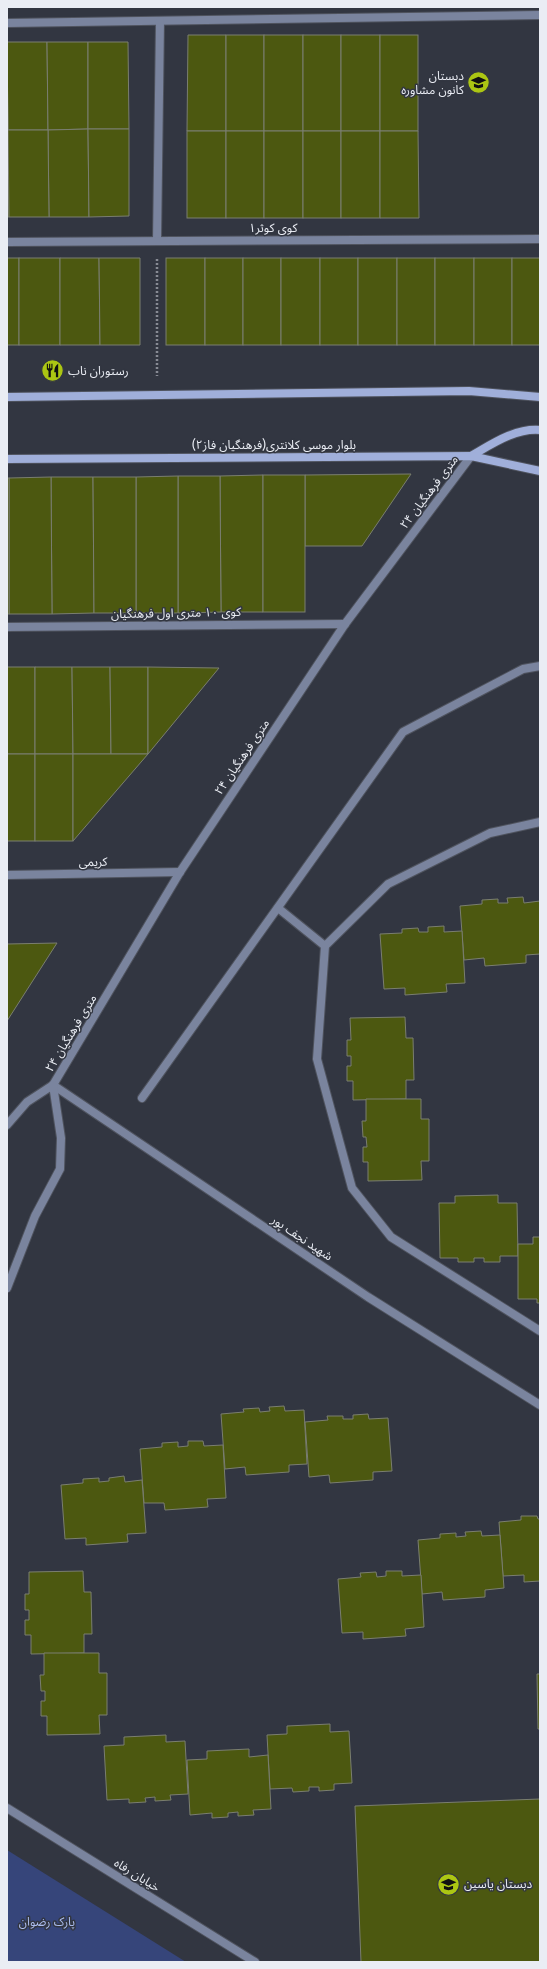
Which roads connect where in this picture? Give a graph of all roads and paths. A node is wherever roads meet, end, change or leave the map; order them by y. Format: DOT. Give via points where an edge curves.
graph roads {
  1 [pos="540,15"];
  2 [pos="160,21"];
  3 [pos="7,23"];
  4 [pos="540,238"];
  5 [pos="157,241"];
  6 [pos="7,242"];
  7 [pos="157,395"];
  8 [pos="7,397"];
  9 [pos="540,397"];
  10 [pos="540,430"];
  11 [pos="471,456"];
  12 [pos="7,459"];
  13 [pos="540,471"];
  14 [pos="345,624"];
  15 [pos="7,627"];
  16 [pos="540,666"];
  17 [pos="540,822"];
  18 [pos="180,872"];
  19 [pos="7,875"];
  20 [pos="278,908"];
  21 [pos="325,946"];
  22 [pos="53,1085"];
  23 [pos="142,1098"];
  24 [pos="7,1125"];
  25 [pos="7,1288"];
  26 [pos="540,1331"];
  27 [pos="540,1405"];
  28 [pos="7,1808"];
  29 [pos="255,1962"];
  1 -- 2 [label="street"];
  2 -- 3 [label="street"];
  2 -- 5 [label="street"];
  4 -- 5 [label="street, کوی کوثر۱"];
  5 -- 6 [label="street, کوی کوثر۱"];
  5 -- 7 [label="path"];
  7 -- 8 [label="main road"];
  7 -- 9 [label="main road" via="469,391"];
  10 -- 11 [label="main road" via="532,429 503,438"];
  11 -- 12 [label="main road, بلوار موسی کلانتری(فرهنگیان فاز۲)"];
  11 -- 13 [label="main road, بلوار موسی کلانتری(فرهنگیان فاز۲)"];
  11 -- 14 [label="street, ۲۴ متری فرهنگیان"];
  14 -- 15 [label="street, کوی ۱۰ متری اول فرهنگیان"];
  14 -- 18 [label="street, ۲۴ متری فرهنگیان"];
  16 -- 20 [label="street" via="523,669 402,732"];
  17 -- 21 [label="street" via="490,833 388,884"];
  18 -- 19 [label="street, کریمی"];
  18 -- 22 [label="street, ۲۴ متری فرهنگیان"];
  20 -- 21 [label="street"];
  20 -- 23 [label="street"];
  21 -- 26 [label="street" via="317,1059 352,1188 391,1238"];
  22 -- 24 [label="street, ۲۴ متری فرهنگیان" via="27,1102"];
  22 -- 25 [label="street, ۲۴ متری فرهنگیان" via="61,1138 60,1169 35,1216"];
  22 -- 27 [label="street, شهید نجف پور" via="368,1297"];
  28 -- 29 [label="street, خیابان رفاه"];
}
